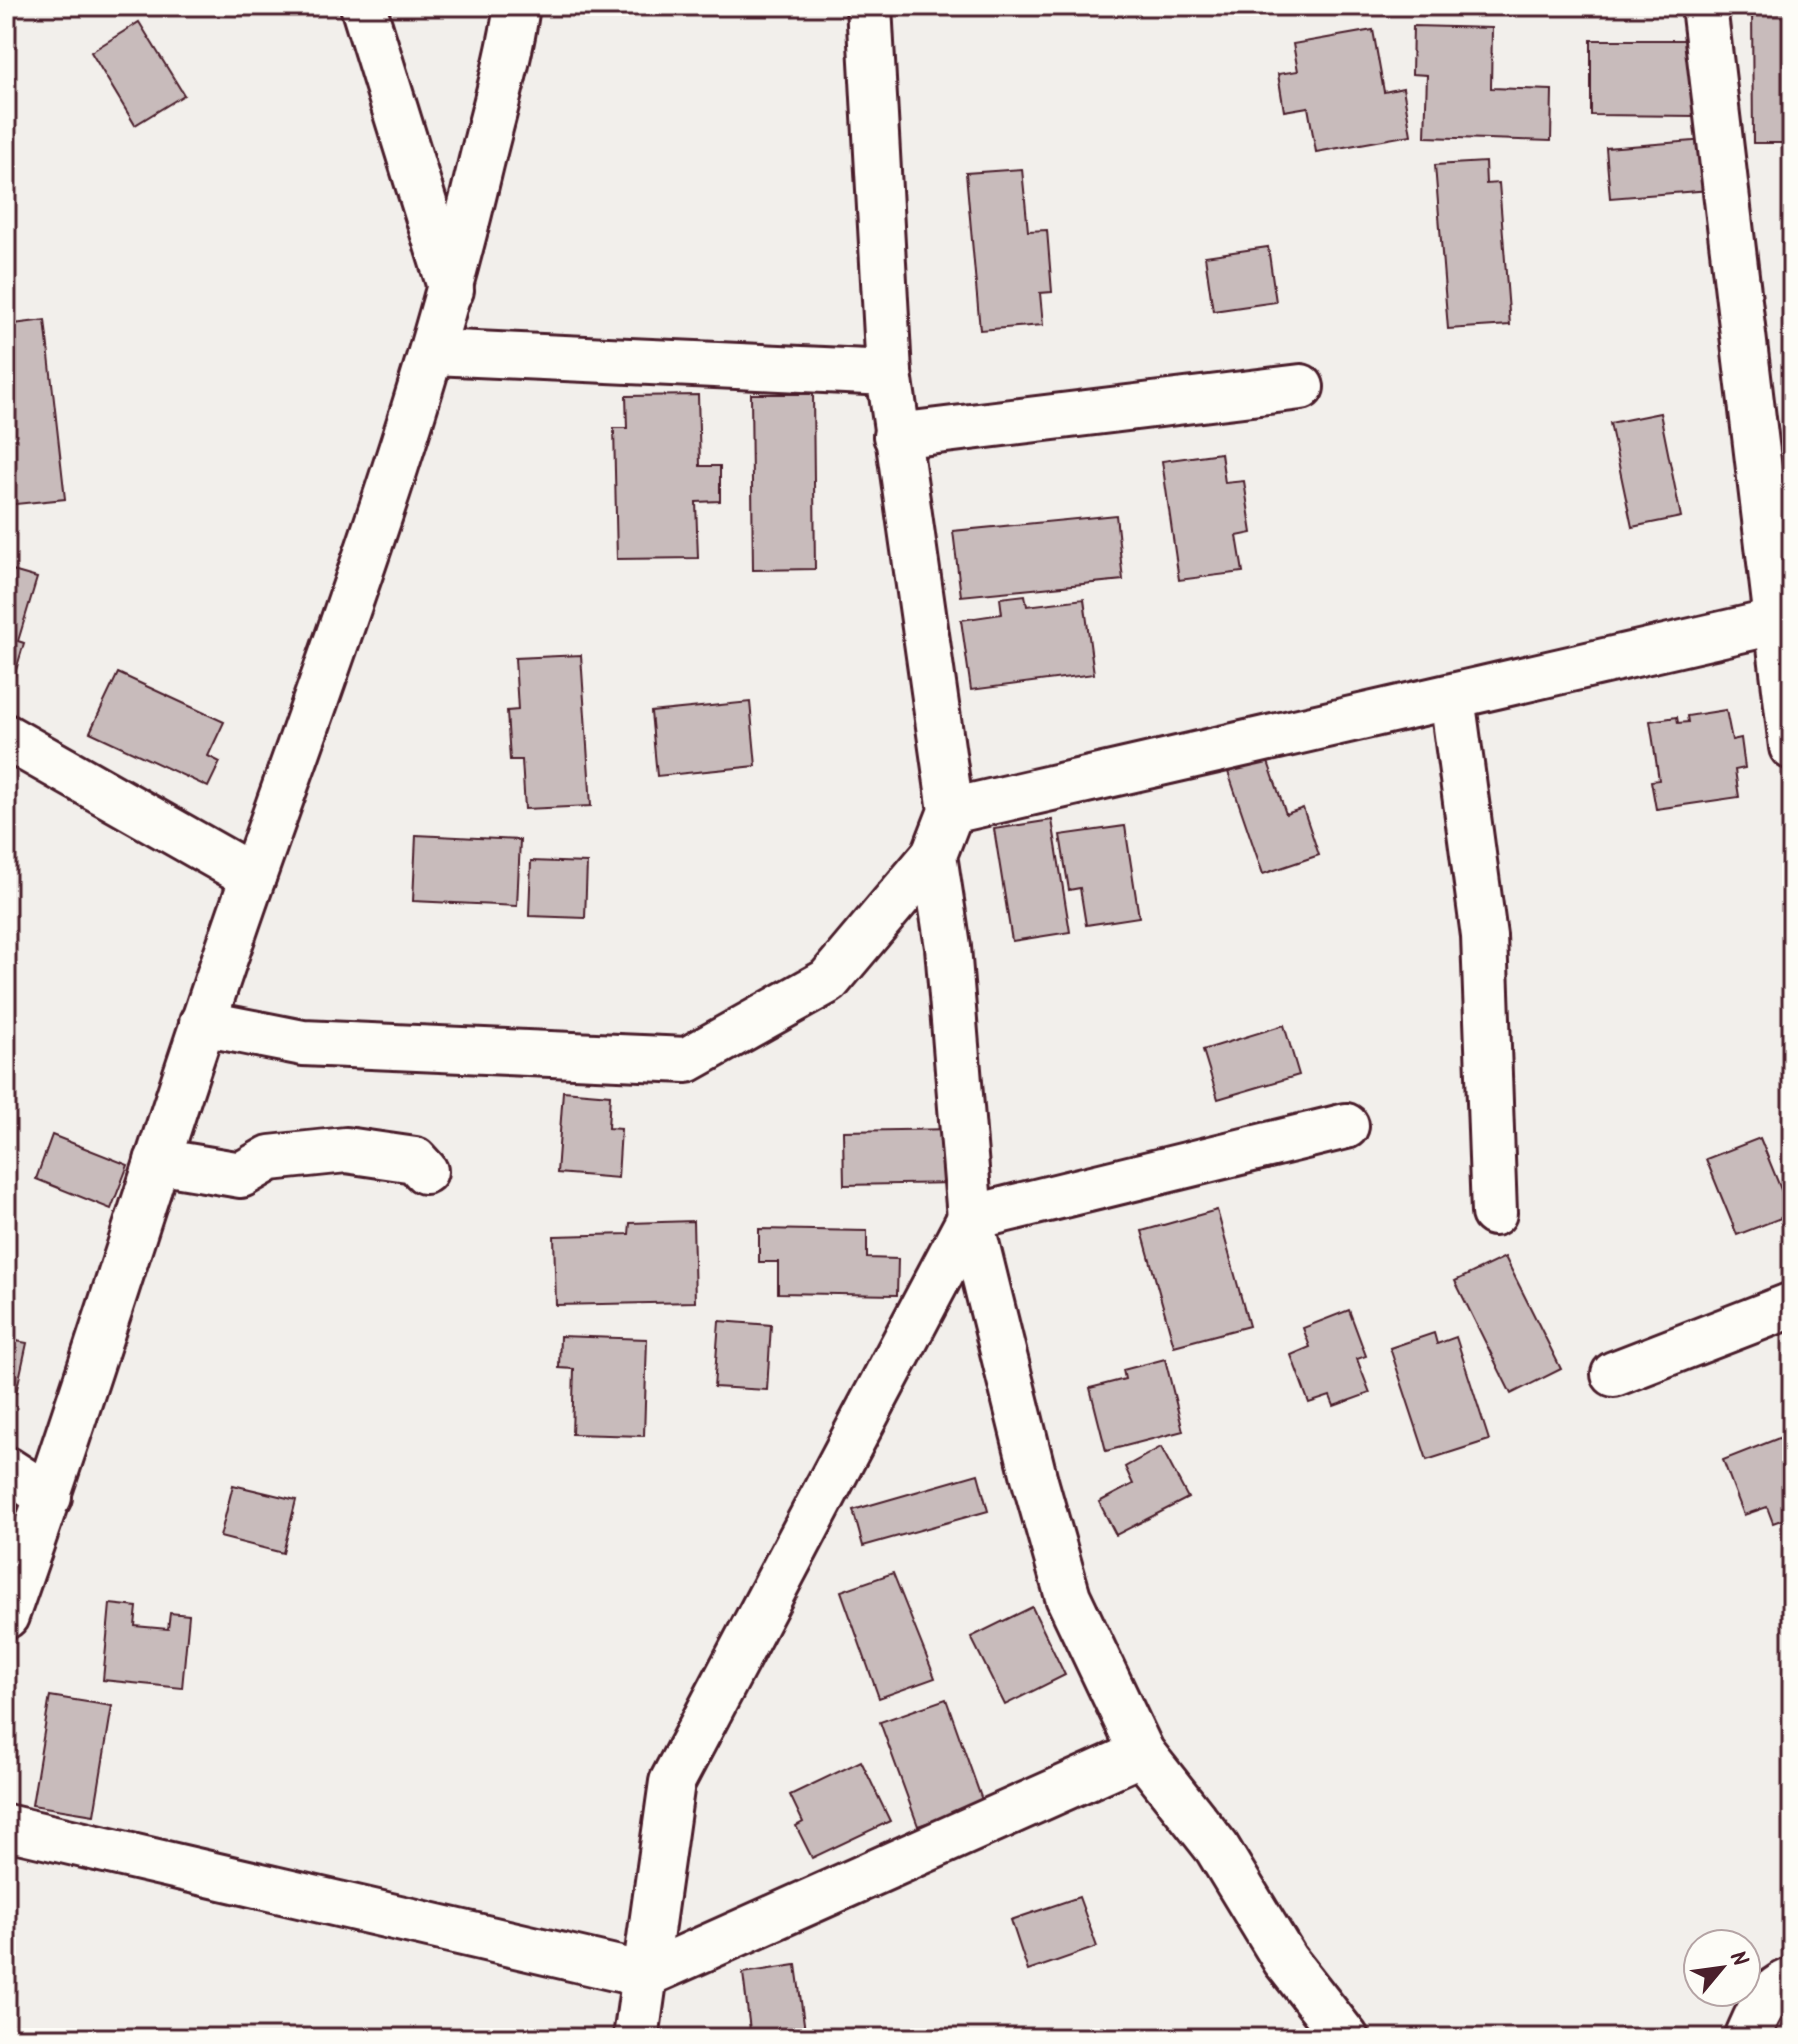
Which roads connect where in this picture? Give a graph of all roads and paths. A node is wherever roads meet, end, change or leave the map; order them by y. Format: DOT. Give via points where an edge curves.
graph roads {
  1 [pos="363,6"];
  2 [pos="517,6"];
  3 [pos="869,6"];
  4 [pos="1704,6"];
  5 [pos="451,290"];
  6 [pos="434,352"];
  7 [pos="889,373"];
  8 [pos="1301,387"];
  9 [pos="896,436"];
  10 [pos="1785,620"];
  11 [pos="1452,697"];
  12 [pos="6,737"];
  13 [pos="1792,747"];
  14 [pos="951,811"];
  15 [pos="934,855"];
  16 [pos="253,877"];
  17 [pos="202,1023"];
  18 [pos="1346,1126"];
  19 [pos="157,1161"];
  20 [pos="425,1171"];
  21 [pos="1494,1213"];
  22 [pos="970,1218"];
  23 [pos="1792,1305"];
  24 [pos="1614,1374"];
  25 [pos="6,1469"];
  26 [pos="49,1497"];
  27 [pos="6,1616"];
  28 [pos="1142,1753"];
  29 [pos="6,1827"];
  30 [pos="645,1975"];
  31 [pos="1792,1980"];
  32 [pos="636,2038"];
  33 [pos="1346,2038"];
  34 [pos="1747,2038"];
  1 -- 5 [label="street"];
  2 -- 5 [label="street"];
  3 -- 7 [label="street"];
  4 -- 10 [label="street"];
  5 -- 6 [label="street"];
  6 -- 7 [label="street"];
  6 -- 16 [label="street" via="369,556"];
  7 -- 9 [label="street"];
  8 -- 9 [label="street"];
  9 -- 14 [label="street"];
  10 -- 11 [label="street"];
  10 -- 13 [label="street"];
  11 -- 14 [label="street"];
  11 -- 21 [label="street" via="1484,936"];
  12 -- 16 [label="street"];
  14 -- 15 [label="street"];
  15 -- 17 [label="street" via="828,981 687,1060 303,1043"];
  15 -- 22 [label="street" via="948,947"];
  16 -- 17 [label="street"];
  17 -- 19 [label="street"];
  18 -- 22 [label="street"];
  19 -- 20 [label="street" via="241,1175 270,1158 346,1150 415,1160"];
  19 -- 26 [label="street"];
  22 -- 28 [label="street" via="1068,1597"];
  22 -- 30 [label="street" via="672,1782"];
  23 -- 24 [label="street"];
  25 -- 26 [label="street"];
  26 -- 27 [label="street"];
  28 -- 30 [label="street"];
  28 -- 33 [label="street" via="1217,1848 1285,1960"];
  29 -- 30 [label="street"];
  30 -- 32 [label="street"];
  31 -- 34 [label="street" via="1761,2003"];
}
